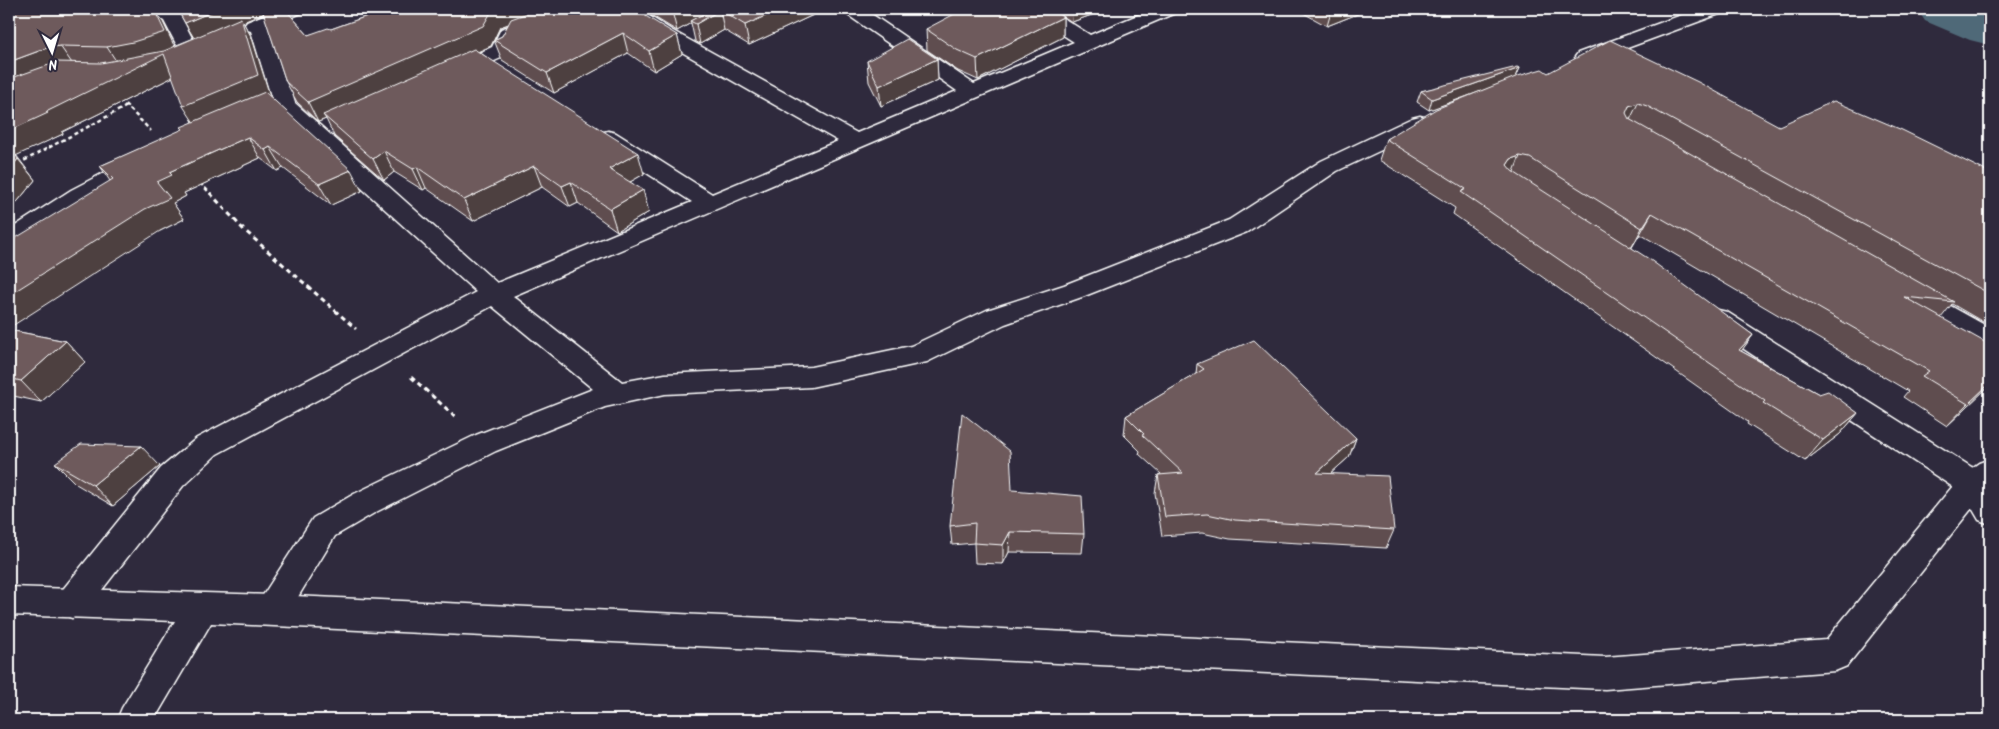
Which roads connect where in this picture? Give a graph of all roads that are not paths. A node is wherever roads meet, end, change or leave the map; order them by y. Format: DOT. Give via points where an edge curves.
graph roads {
  1 [pos="157,9"];
  2 [pos="294,9"];
  3 [pos="573,9"];
  4 [pos="625,9"];
  5 [pos="852,9"];
  6 [pos="1036,9"];
  7 [pos="1168,9"];
  8 [pos="1715,9"];
  9 [pos="259,24"];
  10 [pos="236,34"];
  11 [pos="1089,43"];
  12 [pos="191,55"];
  13 [pos="1565,66"];
  14 [pos="439,79"];
  15 [pos="972,93"];
  16 [pos="1446,113"];
  17 [pos="592,128"];
  18 [pos="856,142"];
  19 [pos="167,149"];
  20 [pos="710,203"];
  21 [pos="9,240"];
  22 [pos="1896,286"];
  23 [pos="494,294"];
  24 [pos="1696,305"];
  25 [pos="1990,340"];
  26 [pos="618,394"];
  27 [pos="1984,488"];
  28 [pos="9,601"];
  29 [pos="72,603"];
  30 [pos="202,607"];
  31 [pos="272,610"];
  32 [pos="135,720"];
  1 -- 12 [label="street" via="172,17"];
  2 -- 9 [label="street"];
  3 -- 14 [label="street" via="508,33 492,64"];
  4 -- 18 [label="street" via="686,36"];
  5 -- 15 [label="street"];
  6 -- 11 [label="street"];
  7 -- 11 [label="street"];
  8 -- 13 [label="street"];
  9 -- 10 [label="street"];
  9 -- 23 [label="street" via="274,104 285,106 324,130"];
  11 -- 15 [label="street"];
  15 -- 18 [label="street"];
  16 -- 26 [label="street" via="1329,166 1238,226 1073,292 996,317 917,355 811,377 665,384"];
  17 -- 20 [label="street"];
  18 -- 20 [label="street"];
  19 -- 21 [label="street" via="79,195"];
  20 -- 23 [label="street"];
  22 -- 25 [label="street"];
  23 -- 26 [label="street"];
  23 -- 29 [label="street" via="207,446 172,477"];
  24 -- 27 [label="street"];
  26 -- 31 [label="street" via="600,397 486,443 324,527"];
  27 -- 31 [label="street" via="1835,655 1605,673"];
  28 -- 29 [label="street"];
  29 -- 30 [label="street"];
  30 -- 31 [label="street"];
  30 -- 32 [label="street"];
}
